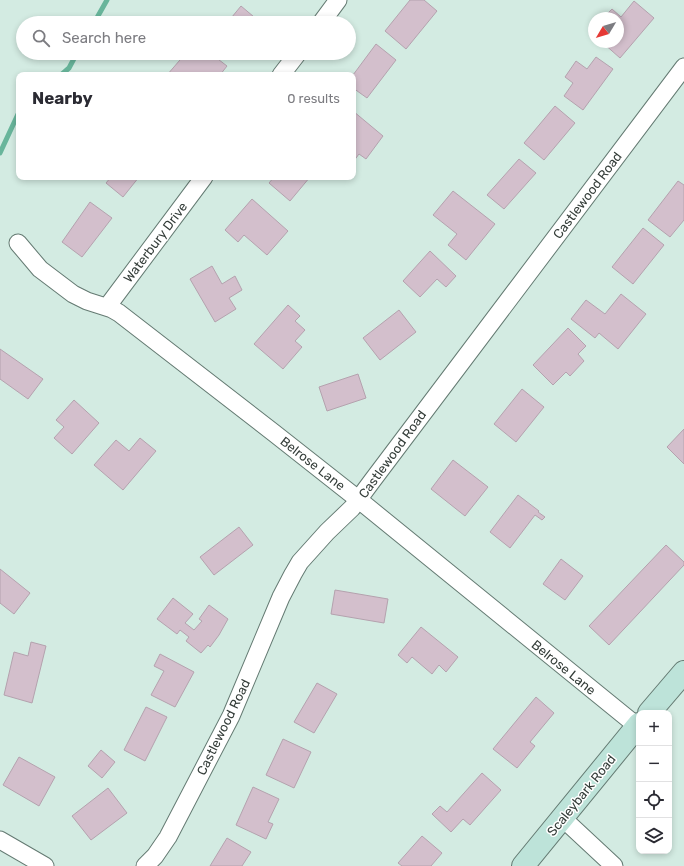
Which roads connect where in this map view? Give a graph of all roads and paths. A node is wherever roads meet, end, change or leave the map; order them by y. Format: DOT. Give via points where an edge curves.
graph roads {
  1 [pos="338,0"];
  2 [pos="325,16"];
  3 [pos="293,60"];
  4 [pos="684,67"];
  5 [pos="283,72"];
  6 [pos="202,180"];
  7 [pos="18,243"];
  8 [pos="107,307"];
  9 [pos="359,500"];
  10 [pos="684,672"];
  11 [pos="651,710"];
  12 [pos="636,716"];
  13 [pos="636,728"];
  14 [pos="561,819"];
  15 [pos="0,840"];
  16 [pos="45,866"];
  17 [pos="145,866"];
  18 [pos="523,866"];
  19 [pos="614,866"];
  1 -- 2 [label="street"];
  3 -- 5 [label="street"];
  4 -- 9 [label="street, Castlewood Road"];
  6 -- 8 [label="street, Waterbury Drive"];
  7 -- 8 [label="street, Belrose Lane" via="40,269 73,294"];
  8 -- 9 [label="street, Belrose Lane" via="119,313"];
  9 -- 12 [label="street, Belrose Lane"];
  9 -- 17 [label="street, Castlewood Road" via="300,562 281,597 231,716 168,837"];
  10 -- 11 [label="street, Scaleybark Road"];
  13 -- 14 [label="street, Scaleybark Road"];
  14 -- 18 [label="street, Scaleybark Road"];
  14 -- 19 [label="street"];
  15 -- 16 [label="street"];
}
